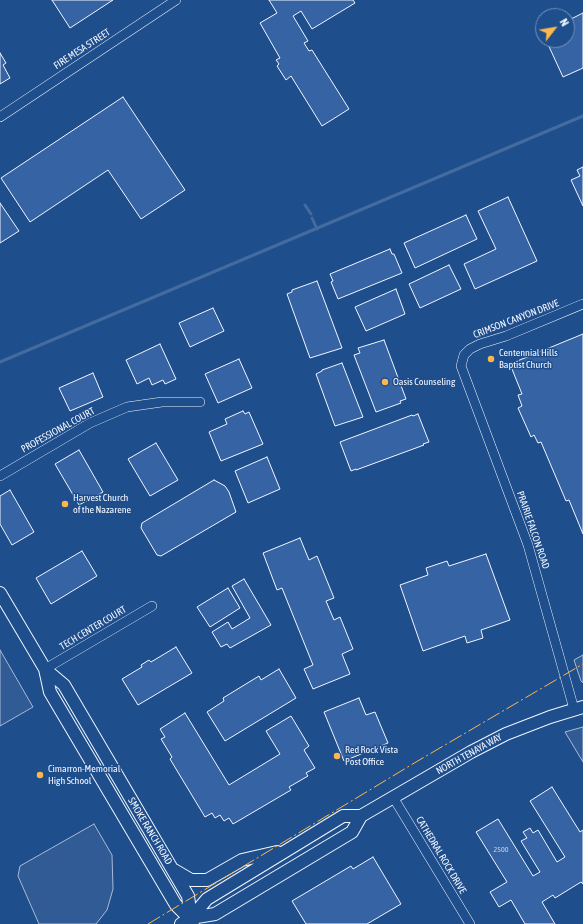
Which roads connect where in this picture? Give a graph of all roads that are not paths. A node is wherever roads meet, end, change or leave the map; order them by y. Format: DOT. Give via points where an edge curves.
graph roads {
  1 [pos="176,0"];
  2 [pos="0,117"];
  3 [pos="583,304"];
  4 [pos="462,360"];
  5 [pos="200,402"];
  6 [pos="0,476"];
  7 [pos="0,593"];
  8 [pos="152,606"];
  9 [pos="45,669"];
  10 [pos="579,708"];
  11 [pos="393,797"];
  12 [pos="361,816"];
  13 [pos="288,850"];
  14 [pos="173,870"];
  15 [pos="189,922"];
  16 [pos="470,924"];
  1 -- 2 [label="street, FIRE MESA STREET"];
  3 -- 4 [label="street, CRIMSON CANYON DRIVE" via="480,344 470,349"];
  4 -- 10 [label="street, PRAIRIE FALCON ROAD" via="461,366 469,389 528,545"];
  5 -- 6 [label="street, PROFESSIONAL COURT" via="162,402 127,407 90,423"];
  7 -- 9 [label="main road, SMOKE RANCH ROAD"];
  8 -- 9 [label="street, TECH CENTER COURT"];
  9 -- 14 [label="main road, SMOKE RANCH ROAD" via="64,686"];
  9 -- 15 [label="main road, SMOKE RANCH ROAD" via="50,692 176,905"];
  10 -- 11 [label="main road, NORTH TENAYA WAY" via="506,734"];
  11 -- 12 [label="main road, NORTH TENAYA WAY"];
  11 -- 16 [label="street, CATHEDRAL ROCK DRIVE"];
  12 -- 13 [label="main road, NORTH TENAYA WAY" via="343,816"];
  12 -- 15 [label="main road, NORTH TENAYA WAY" via="352,832 346,836 215,914"];
  13 -- 14 [label="main road" via="242,860 207,880 191,880"];
  13 -- 15 [label="main road, NORTH TENAYA WAY" via="207,899"];
  14 -- 15 [label="main road, SMOKE RANCH ROAD" via="188,896"];
}
